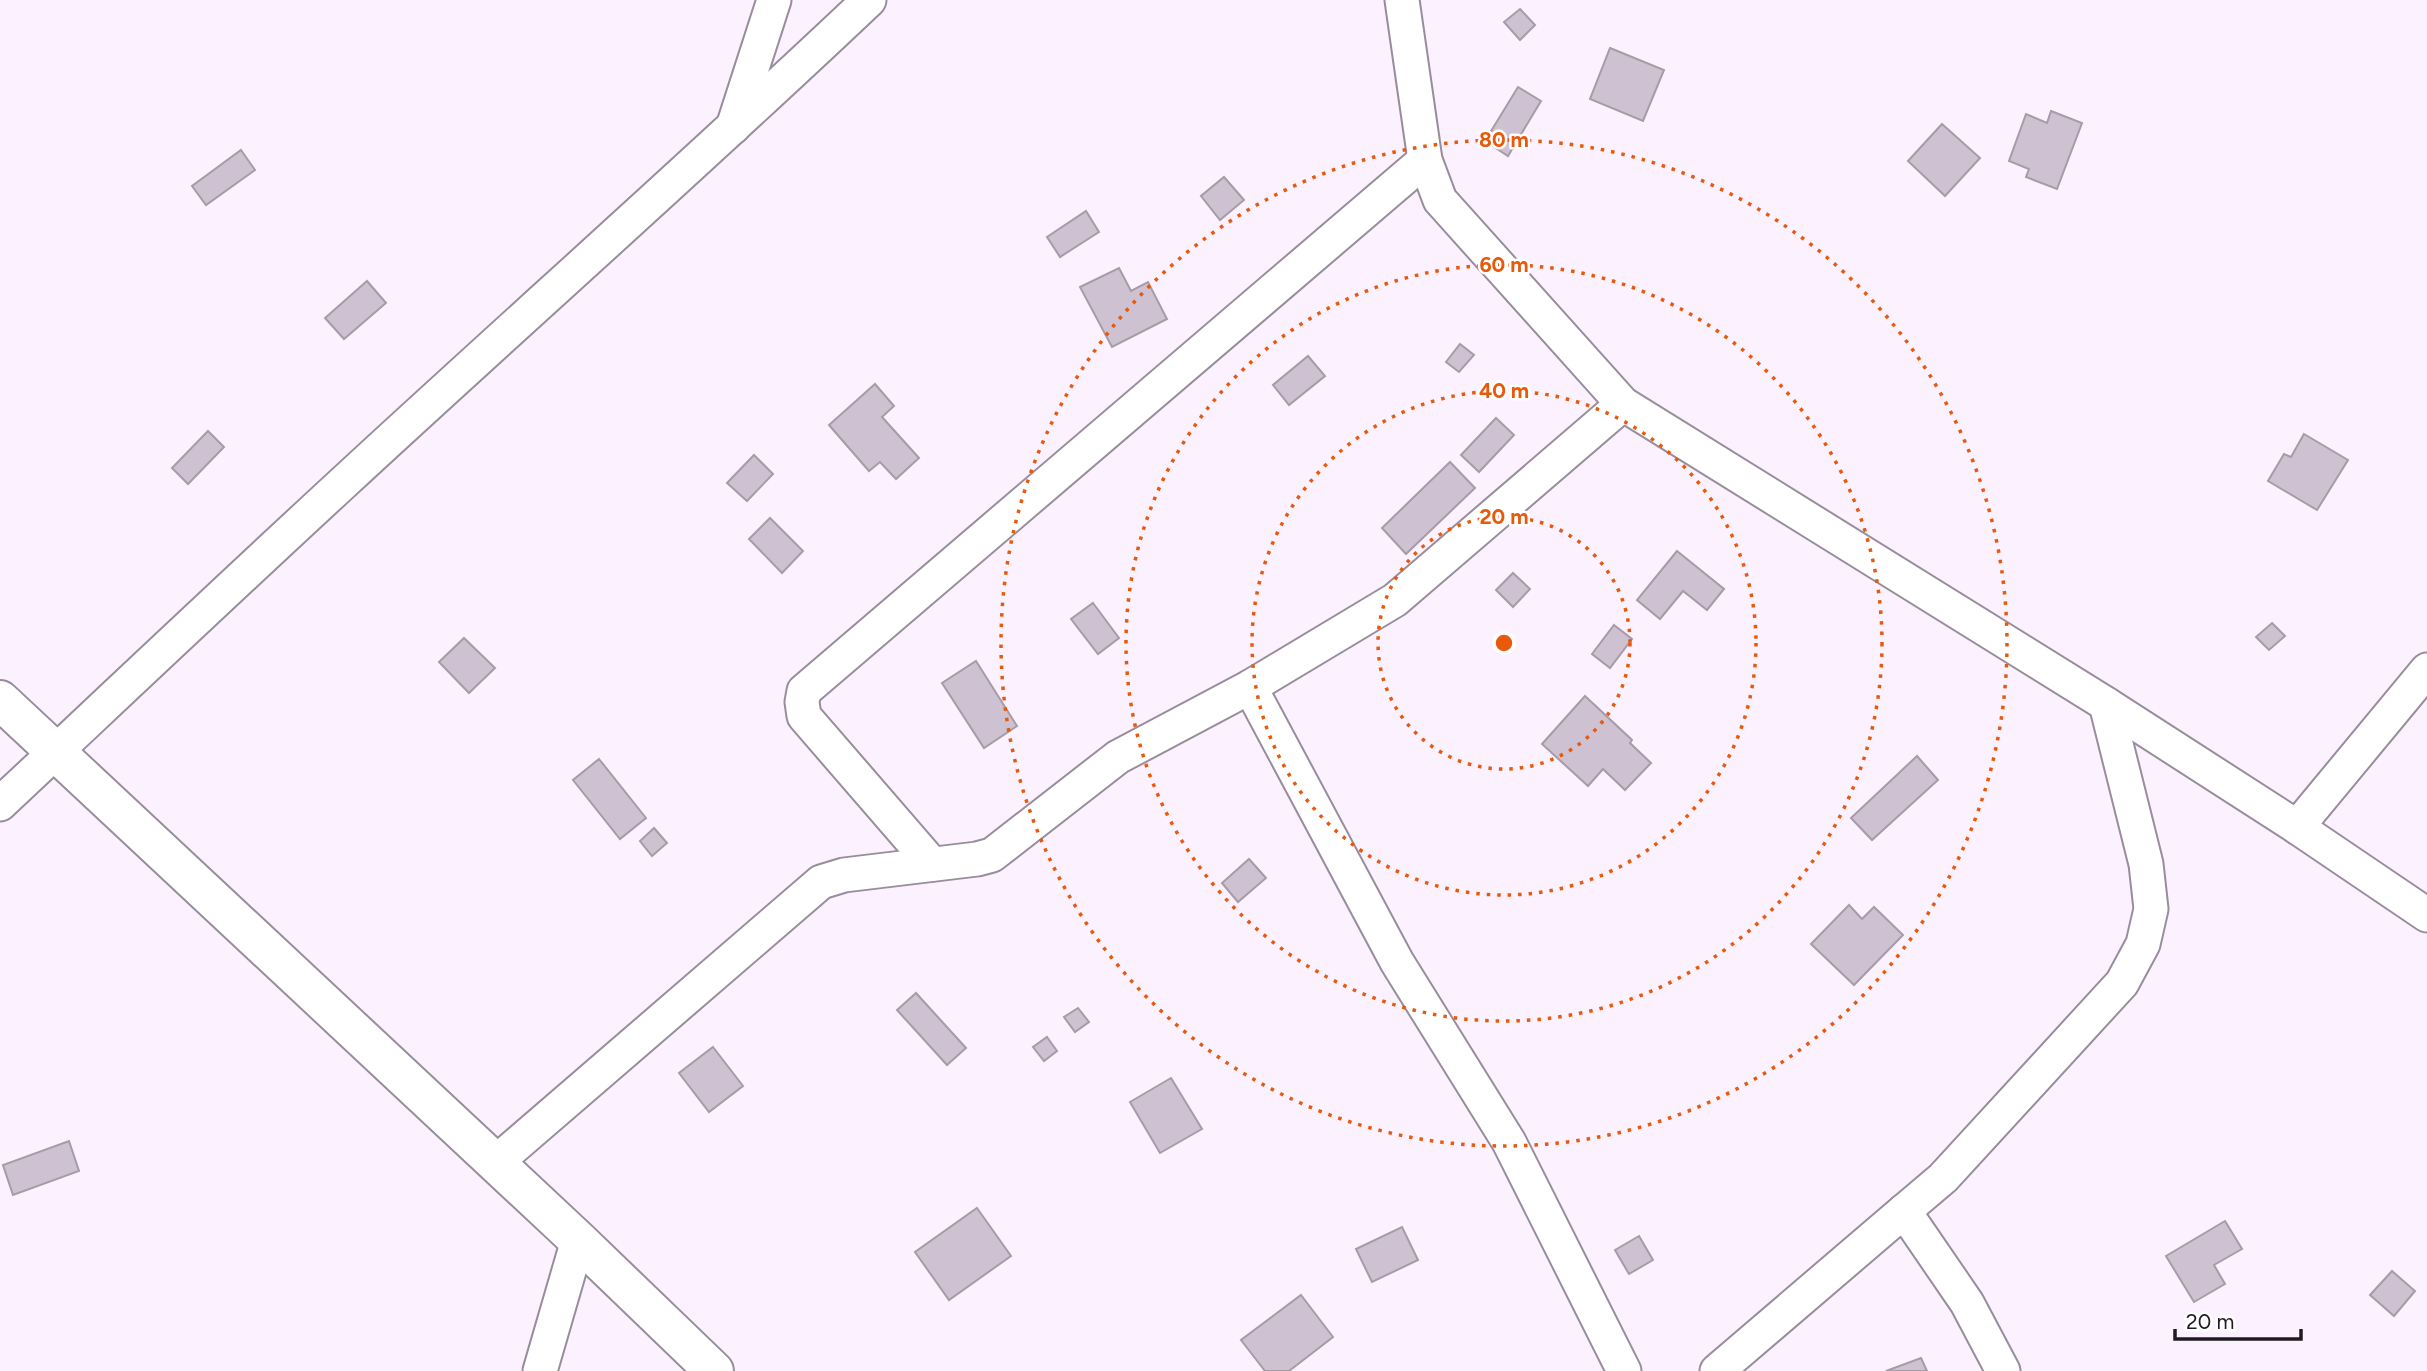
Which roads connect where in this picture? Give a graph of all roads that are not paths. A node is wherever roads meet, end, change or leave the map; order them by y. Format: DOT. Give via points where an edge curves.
graph roads {
  1 [pos="774,0"];
  2 [pos="869,0"];
  3 [pos="1402,0"];
  4 [pos="732,131"];
  5 [pos="1425,160"];
  6 [pos="1623,404"];
  7 [pos="2427,670"];
  8 [pos="1250,687"];
  9 [pos="0,699"];
  10 [pos="2106,704"];
  11 [pos="56,751"];
  12 [pos="0,804"];
  13 [pos="2297,827"];
  14 [pos="932,864"];
  15 [pos="2427,915"];
  16 [pos="494,1164"];
  17 [pos="1903,1210"];
  18 [pos="578,1240"];
  19 [pos="540,1371"];
  20 [pos="714,1371"];
  21 [pos="1624,1371"];
  22 [pos="1717,1371"];
  23 [pos="2003,1371"];
  1 -- 4 [label="street"];
  2 -- 4 [label="street"];
  3 -- 5 [label="street"];
  4 -- 11 [label="street" via="342,483"];
  5 -- 6 [label="street" via="1440,200"];
  5 -- 14 [label="street" via="804,691 804,716"];
  6 -- 8 [label="street" via="1395,600"];
  6 -- 10 [label="street"];
  7 -- 13 [label="street"];
  8 -- 14 [label="street" via="1118,757 992,855"];
  8 -- 21 [label="street" via="1397,962 1508,1142"];
  9 -- 11 [label="street"];
  10 -- 13 [label="street"];
  10 -- 17 [label="street" via="2146,864 2151,908 2143,944 2122,983 1944,1178"];
  11 -- 12 [label="street"];
  11 -- 16 [label="street"];
  13 -- 15 [label="street"];
  14 -- 16 [label="street" via="821,882"];
  16 -- 18 [label="street"];
  17 -- 22 [label="street"];
  17 -- 23 [label="street" via="1967,1303"];
  18 -- 19 [label="street"];
  18 -- 20 [label="street"];
}
